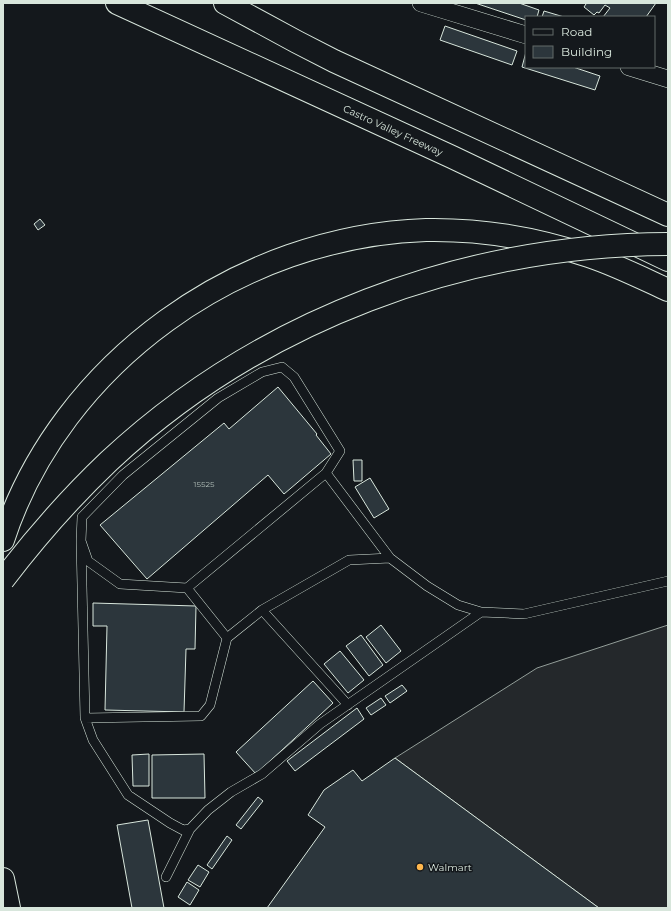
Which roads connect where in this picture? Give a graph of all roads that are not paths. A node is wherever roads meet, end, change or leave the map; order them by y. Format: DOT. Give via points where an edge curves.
graph roads {
  1 [pos="117,3"];
  2 [pos="225,3"];
  3 [pos="421,3"];
  4 [pos="525,35"];
  5 [pos="632,68"];
  6 [pos="668,79"];
  7 [pos="668,215"];
  8 [pos="668,244"];
  9 [pos="668,260"];
  10 [pos="668,290"];
  11 [pos="326,473"];
  12 [pos="3,540"];
  13 [pos="81,541"];
  14 [pos="390,558"];
  15 [pos="3,580"];
  16 [pos="668,581"];
  17 [pos="187,588"];
  18 [pos="262,610"];
  19 [pos="481,612"];
  20 [pos="227,638"];
  21 [pos="348,705"];
  22 [pos="85,718"];
  23 [pos="190,829"];
  24 [pos="166,877"];
  25 [pos="3,878"];
  26 [pos="9,908"];
  1 -- 9 [label="highway, Castro Valley Freeway"];
  2 -- 7 [label="highway" via="334,61"];
  3 -- 4 [label="street"];
  5 -- 6 [label="street"];
  8 -- 15 [label="highway, bridge" via="560,250 478,265 396,289 281,340 209,383 125,447 50,521"];
  10 -- 12 [label="highway" via="590,256 548,244 468,232 426,230 356,238 302,251 263,265 188,305 151,332 118,361 67,419 44,452 23,490"];
  11 -- 13 [label="lane" via="340,451 294,377 282,367 262,372 218,398 123,475 82,517"];
  11 -- 14 [label="lane"];
  11 -- 17 [label="lane"];
  13 -- 17 [label="lane" via="88,561 120,584"];
  13 -- 22 [label="lane"];
  14 -- 18 [label="lane" via="349,560"];
  14 -- 19 [label="lane" via="458,606"];
  16 -- 19 [label="lane" via="524,614"];
  17 -- 20 [label="lane"];
  18 -- 20 [label="lane"];
  18 -- 21 [label="lane"];
  19 -- 21 [label="lane"];
  20 -- 22 [label="lane" via="210,705 201,716"];
  21 -- 23 [label="lane" via="320,724 262,774 231,792 208,810"];
  22 -- 23 [label="lane" via="93,740 128,795 170,823 184,830"];
  23 -- 24 [label="lane"];
  25 -- 26 [label="highway"];
}
